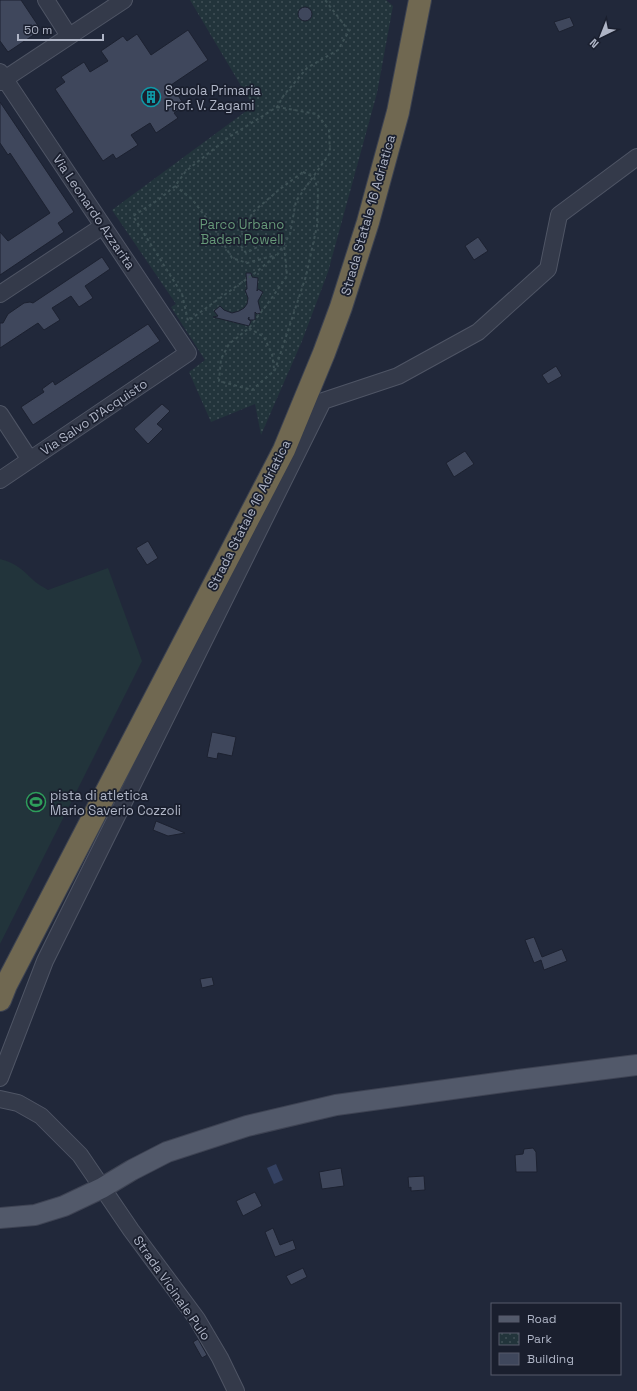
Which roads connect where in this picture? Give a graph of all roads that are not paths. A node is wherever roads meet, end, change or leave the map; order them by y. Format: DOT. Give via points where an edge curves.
graph roads {
  1 [pos="46,0"];
  2 [pos="124,0"];
  3 [pos="406,0"];
  4 [pos="420,0"];
  5 [pos="69,36"];
  6 [pos="2,78"];
  7 [pos="637,157"];
  8 [pos="104,226"];
  9 [pos="0,294"];
  10 [pos="188,353"];
  11 [pos="0,414"];
  12 [pos="30,460"];
  13 [pos="0,480"];
  14 [pos="0,968"];
  15 [pos="0,1000"];
  16 [pos="637,1065"];
  17 [pos="0,1078"];
  18 [pos="0,1099"];
  19 [pos="102,1188"];
  20 [pos="0,1218"];
  21 [pos="236,1391"];
  1 -- 5 [label="street"];
  2 -- 5 [label="street"];
  3 -- 14 [label="highway, Strada Statale 16 Adriatica" via="373,153 340,266 311,347 271,444"];
  4 -- 15 [label="highway, Strada Statale 16 Adriatica" via="398,112 366,229 342,307 284,450 6,984"];
  5 -- 6 [label="street"];
  6 -- 8 [label="street, Via Leonardo Azzarita"];
  7 -- 17 [label="street" via="559,215 548,269 478,332 398,376 323,401 45,961"];
  8 -- 9 [label="street"];
  8 -- 10 [label="street, Via Leonardo Azzarita"];
  10 -- 12 [label="street, Via Salvo D'Acquisto"];
  11 -- 12 [label="street"];
  12 -- 13 [label="street, Via Salvo D'Acquisto"];
  16 -- 19 [label="main road" via="336,1105 247,1126 167,1152"];
  18 -- 19 [label="street, Strada Vicinale Pulo" via="18,1103 41,1116 80,1155"];
  19 -- 20 [label="main road" via="64,1206 35,1215"];
  19 -- 21 [label="street, Strada Vicinale Pulo" via="196,1319 220,1358"];
}
